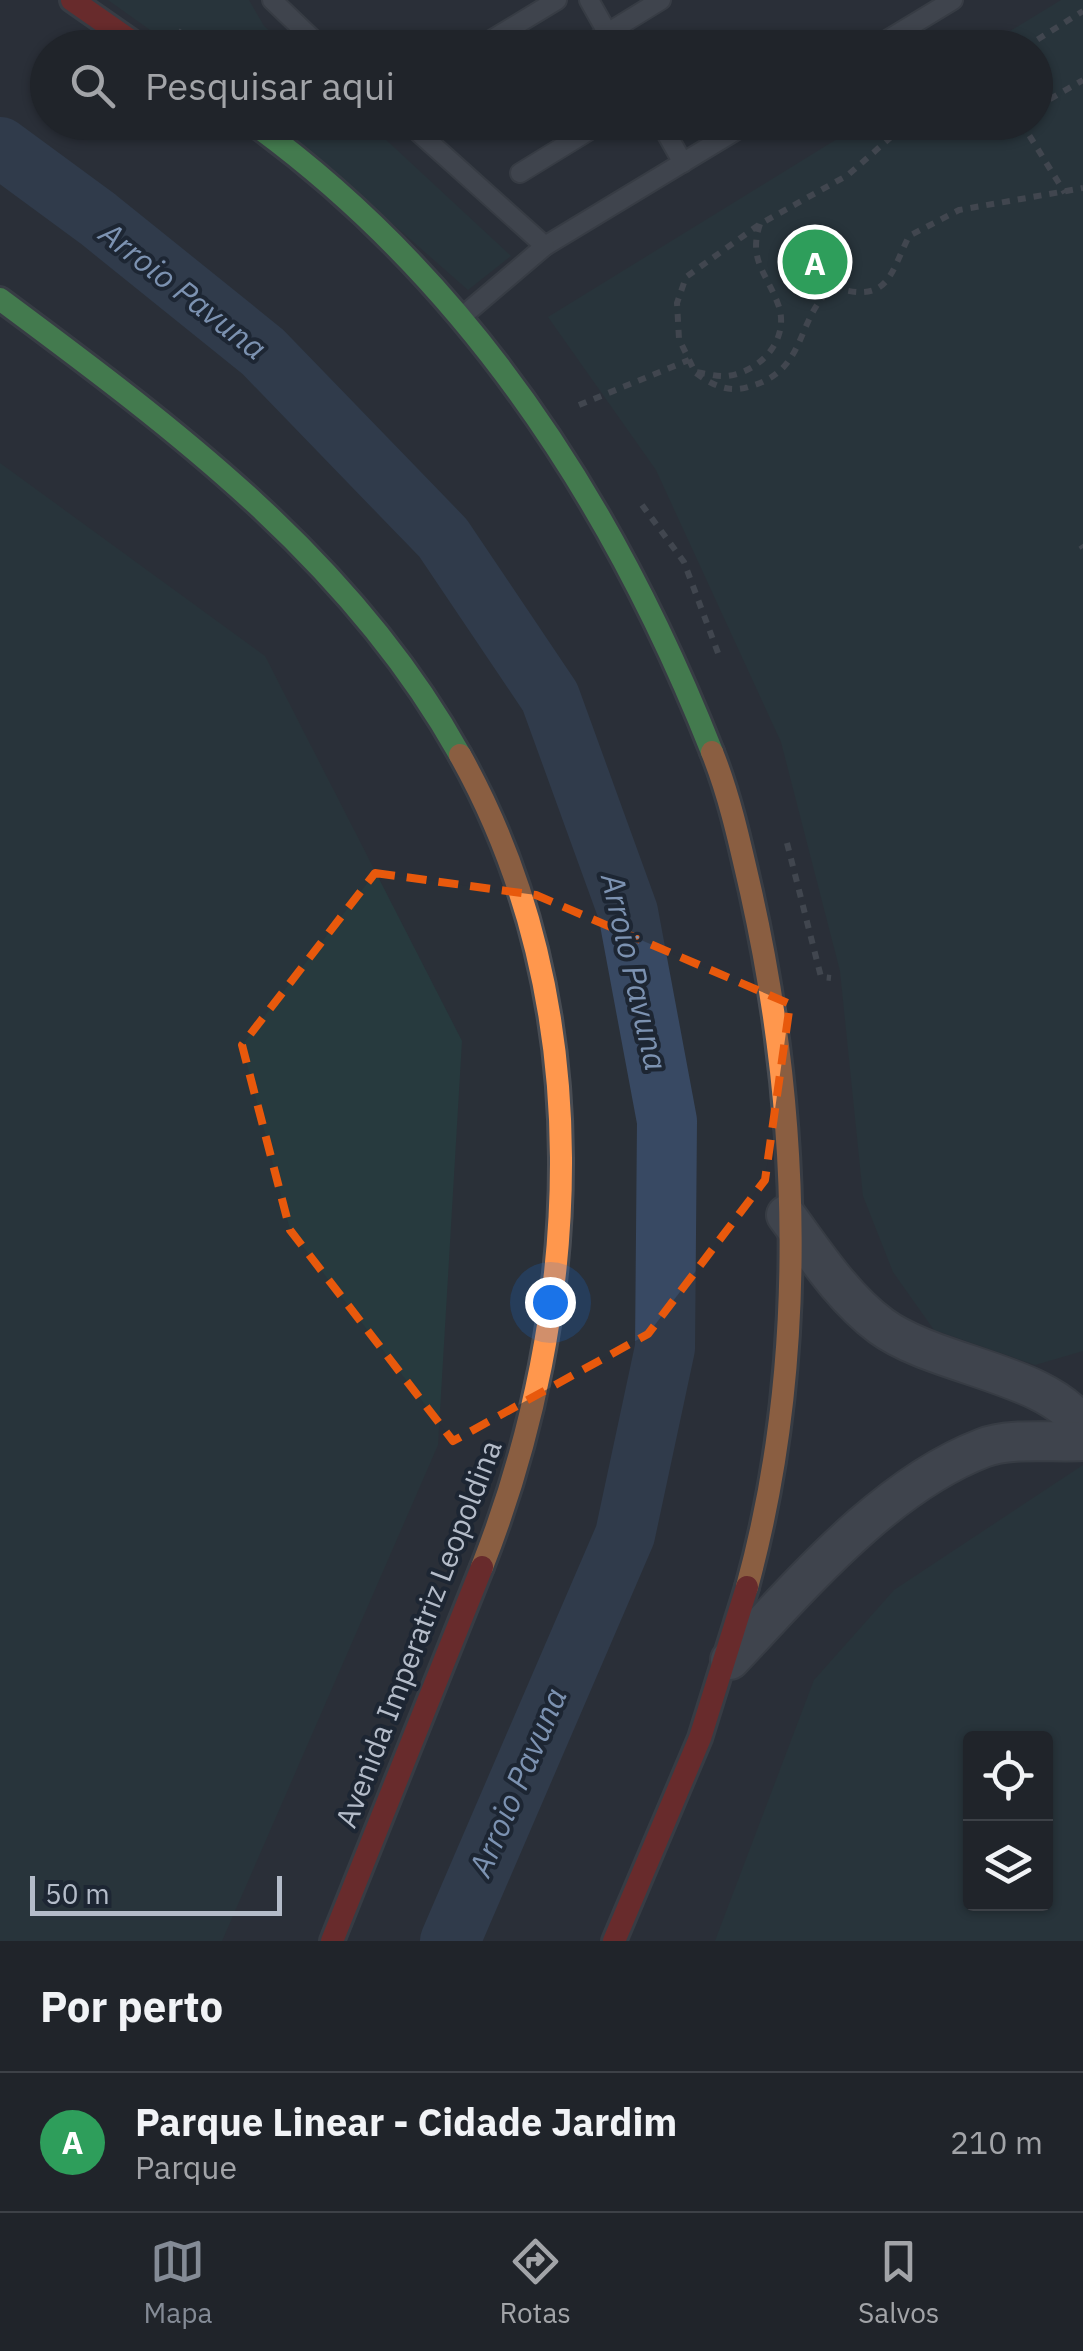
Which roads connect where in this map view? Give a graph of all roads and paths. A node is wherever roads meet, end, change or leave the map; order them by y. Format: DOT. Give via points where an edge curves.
graph roads {
  1 [pos="72,0"];
  2 [pos="272,0"];
  3 [pos="557,0"];
  4 [pos="588,0"];
  5 [pos="662,0"];
  6 [pos="952,0"];
  7 [pos="1083,11"];
  8 [pos="116,30"];
  9 [pos="303,30"];
  10 [pos="508,30"];
  11 [pos="606,30"];
  12 [pos="624,30"];
  13 [pos="903,30"];
  14 [pos="1053,30"];
  15 [pos="1083,80"];
  16 [pos="1053,97"];
  17 [pos="275,140"];
  18 [pos="427,140"];
  19 [pos="574,140"];
  20 [pos="670,140"];
  21 [pos="721,140"];
  22 [pos="888,140"];
  23 [pos="1032,140"];
  24 [pos="683,163"];
  25 [pos="520,173"];
  26 [pos="1083,188"];
  27 [pos="1065,194"];
  28 [pos="760,224"];
  29 [pos="545,246"];
  30 [pos="0,299"];
  31 [pos="465,314"];
  32 [pos="689,360"];
  33 [pos="696,372"];
  34 [pos="542,420"];
  35 [pos="786,1216"];
  36 [pos="1083,1428"];
  37 [pos="1083,1441"];
  38 [pos="725,1665"];
  39 [pos="332,1941"];
  40 [pos="614,1941"];
  1 -- 8 [label="street"];
  2 -- 9 [label="lane"];
  3 -- 10 [label="lane"];
  4 -- 11 [label="lane"];
  5 -- 12 [label="lane"];
  6 -- 13 [label="lane"];
  7 -- 14 [label="path"];
  15 -- 16 [label="path"];
  17 -- 31 [label="street" via="339,191"];
  18 -- 29 [label="lane"];
  19 -- 25 [label="lane"];
  20 -- 24 [label="lane"];
  21 -- 24 [label="lane"];
  22 -- 28 [label="path" via="848,175"];
  23 -- 27 [label="path"];
  24 -- 29 [label="lane"];
  26 -- 27 [label="path"];
  27 -- 33 [label="path" via="959,210 909,236 895,274 878,290 832,287 818,300 800,346 765,383 739,390 713,386"];
  28 -- 32 [label="path" via="686,277 677,303 679,339"];
  28 -- 33 [label="path" via="756,264 779,306 781,334 762,362 727,376"];
  29 -- 31 [label="lane"];
  30 -- 39 [label="street, Avenida Imperatriz Leopoldina" via="240,487 363,610 438,712 486,810 538,946 561,1104 562,1202 555,1303 536,1404 509,1499"];
  31 -- 34 [label="street"];
  32 -- 33 [label="path"];
  32 -- 34 [label="path"];
  34 -- 35 [label="street" via="643,601 720,772 758,915 782,1069"];
  35 -- 36 [label="street" via="880,1326 926,1352 1039,1388"];
  35 -- 38 [label="street" via="786,1343 772,1454"];
  37 -- 38 [label="street" via="985,1446 906,1492 839,1545"];
  38 -- 40 [label="street"];
}
